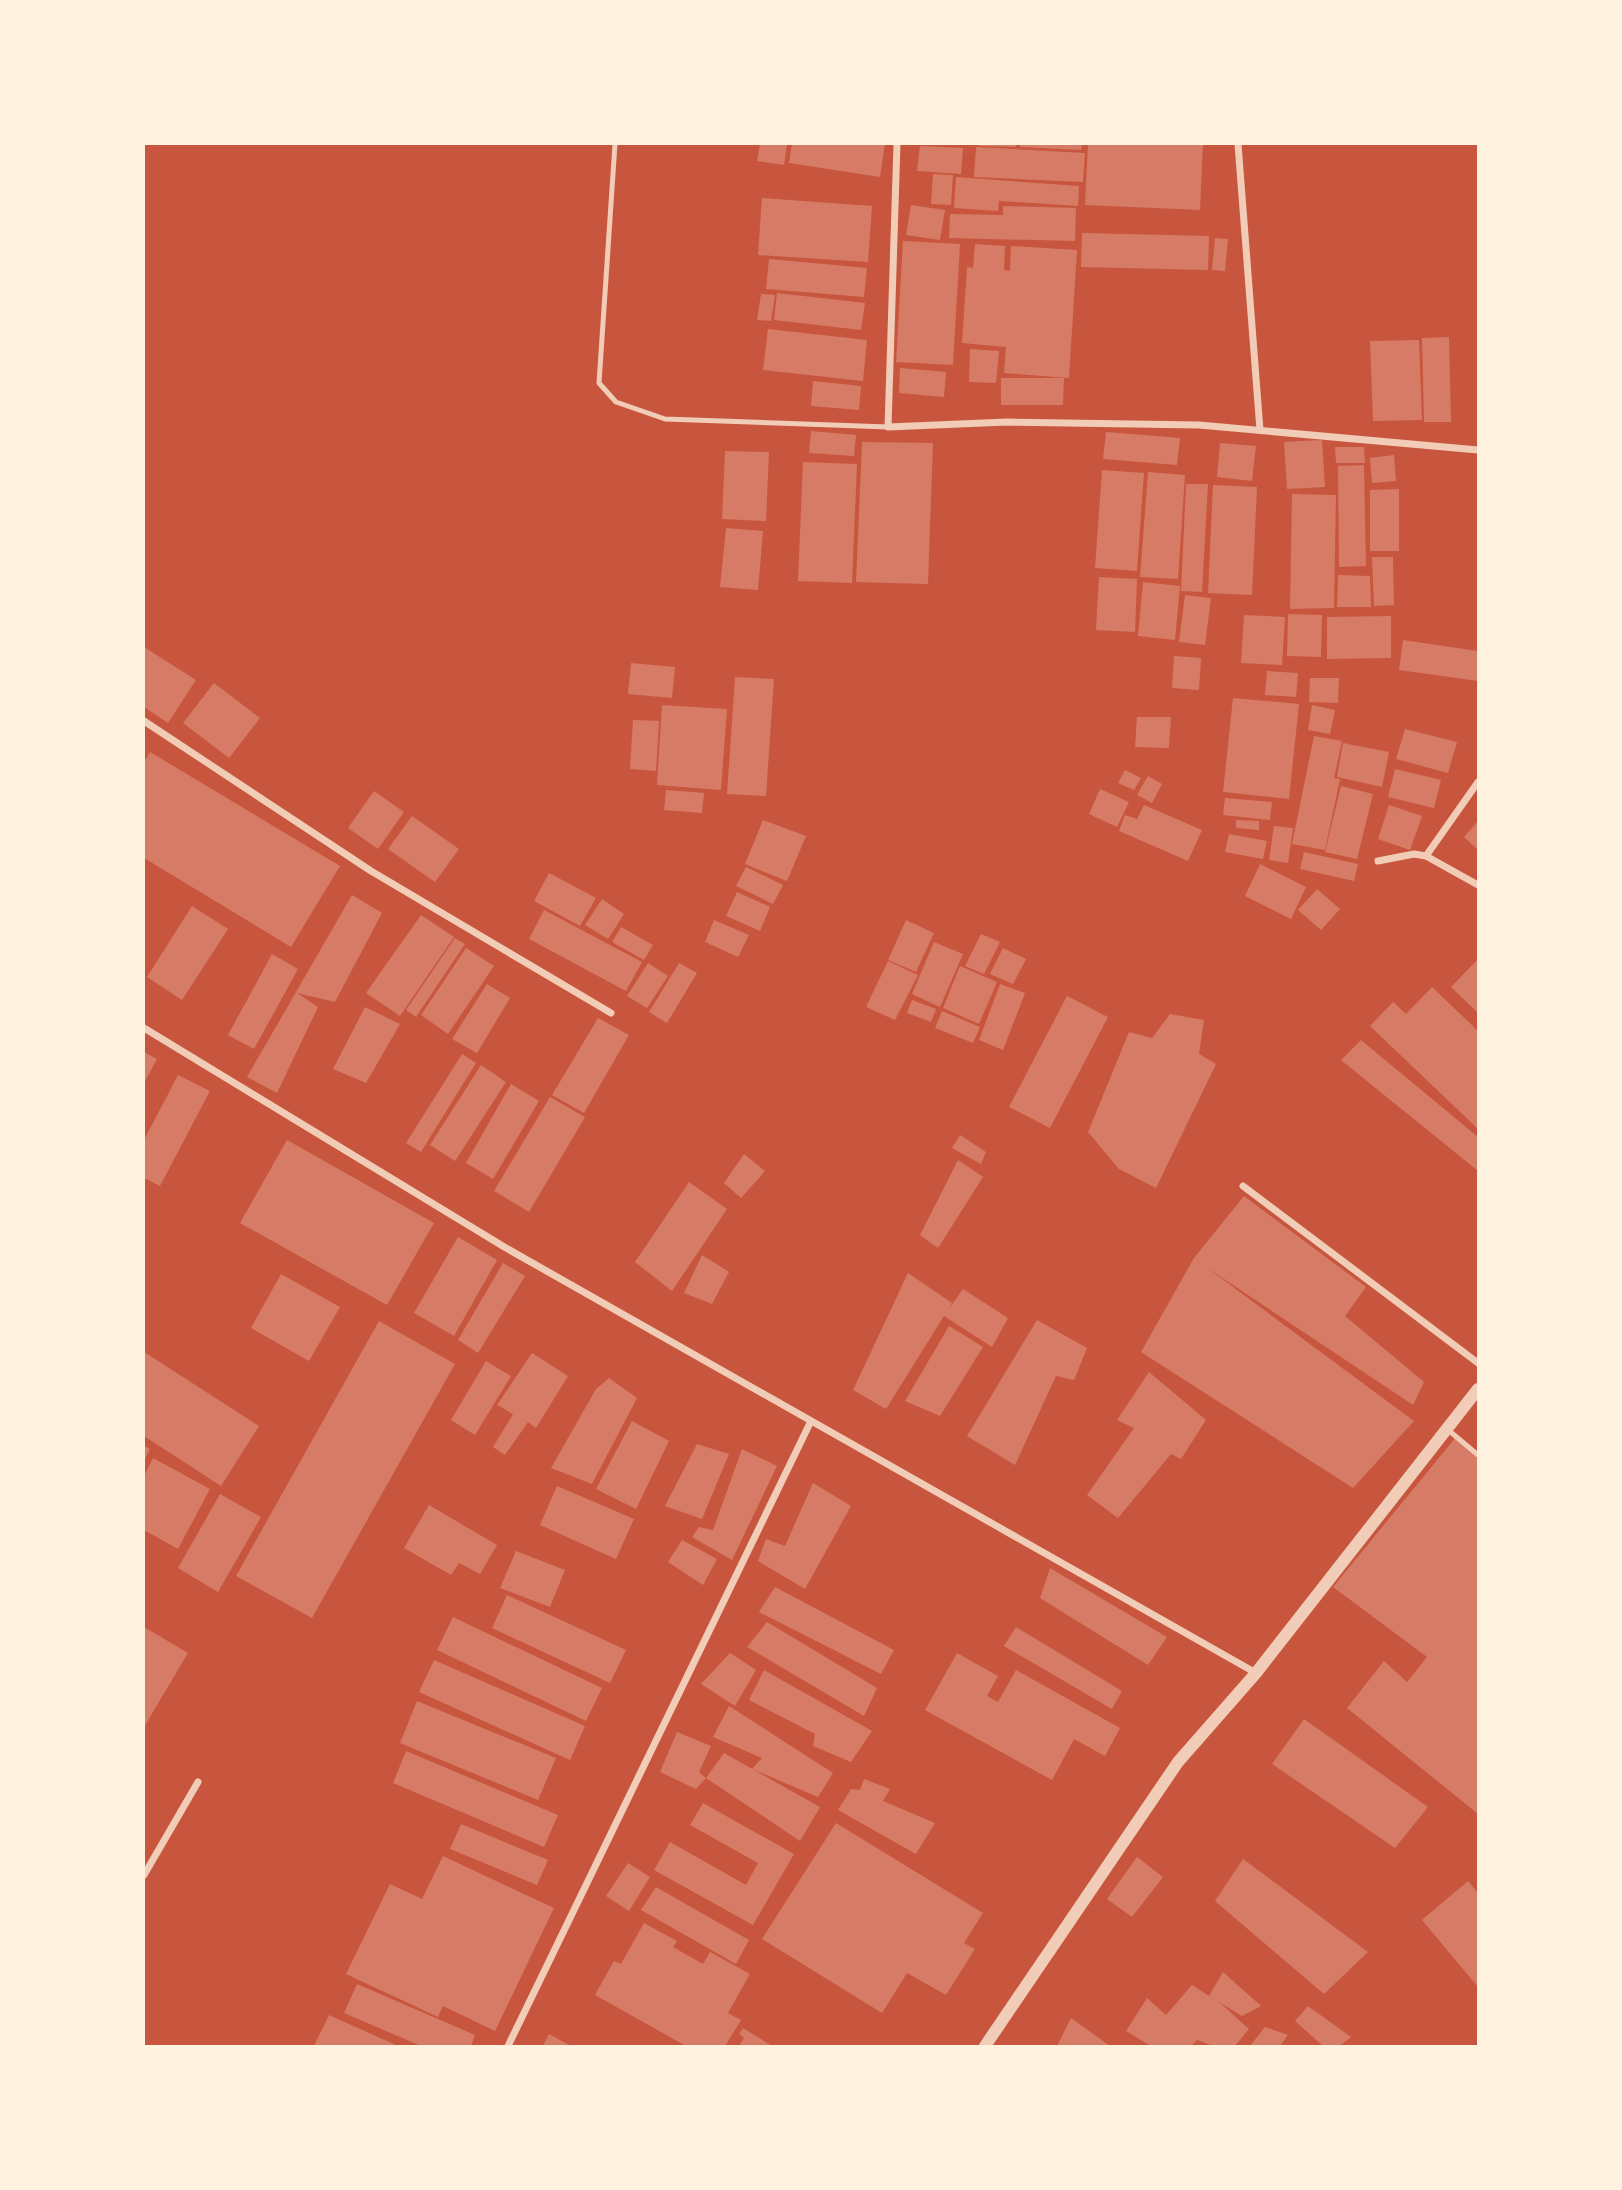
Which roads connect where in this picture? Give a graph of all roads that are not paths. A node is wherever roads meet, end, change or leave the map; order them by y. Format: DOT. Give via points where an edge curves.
graph roads {
  1 [pos="615,144"];
  2 [pos="897,144"];
  3 [pos="1238,144"];
  4 [pos="888,427"];
  5 [pos="1260,430"];
  6 [pos="1479,450"];
  7 [pos="144,721"];
  8 [pos="1479,782"];
  9 [pos="1426,856"];
  10 [pos="1378,861"];
  11 [pos="1479,885"];
  12 [pos="611,1013"];
  13 [pos="144,1028"];
  14 [pos="1243,1186"];
  15 [pos="1479,1363"];
  16 [pos="1479,1389"];
  17 [pos="811,1421"];
  18 [pos="1447,1429"];
  19 [pos="1479,1455"];
  20 [pos="1256,1673"];
  21 [pos="198,1782"];
  22 [pos="144,1875"];
  23 [pos="508,2046"];
  24 [pos="985,2046"];
  1 -- 4 [label="lane" via="599,383 616,402 665,419"];
  2 -- 4 [label="street"];
  3 -- 5 [label="street"];
  4 -- 5 [label="street" via="1007,422"];
  5 -- 6 [label="street"];
  7 -- 12 [label="street" via="371,871"];
  8 -- 9 [label="street"];
  9 -- 10 [label="street"];
  9 -- 11 [label="street"];
  13 -- 17 [label="street" via="506,1248"];
  14 -- 15 [label="street"];
  16 -- 18 [label="street"];
  17 -- 20 [label="street"];
  17 -- 23 [label="street"];
  18 -- 19 [label="lane"];
  18 -- 20 [label="street"];
  20 -- 24 [label="street" via="1178,1762"];
  21 -- 22 [label="street"];
}
